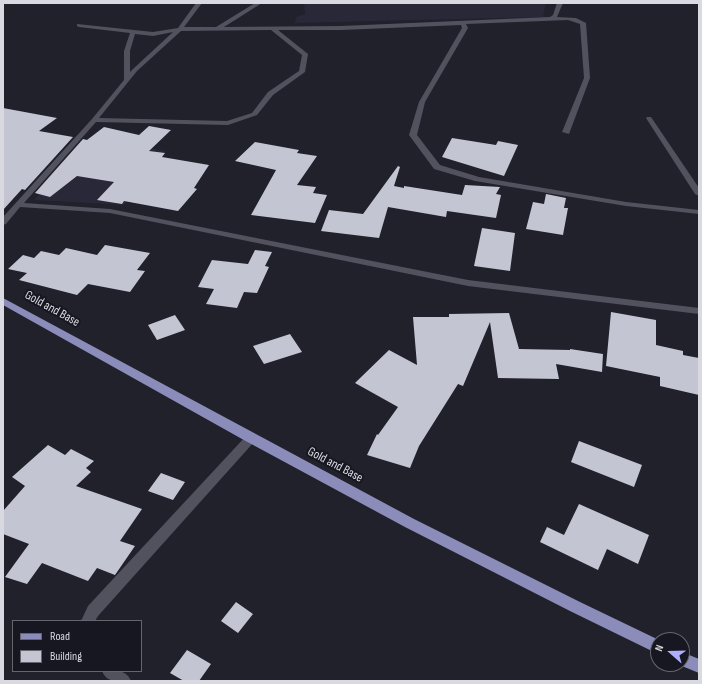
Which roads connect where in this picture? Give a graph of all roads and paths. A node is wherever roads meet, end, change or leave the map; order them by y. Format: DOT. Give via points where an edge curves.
graph roads {
  1 [pos="199,3"];
  2 [pos="259,3"];
  3 [pos="560,3"];
  4 [pos="551,20"];
  5 [pos="463,23"];
  6 [pos="78,25"];
  7 [pos="180,29"];
  8 [pos="217,29"];
  9 [pos="273,29"];
  10 [pos="133,31"];
  11 [pos="127,80"];
  12 [pos="649,118"];
  13 [pos="94,120"];
  14 [pos="566,132"];
  15 [pos="699,194"];
  16 [pos="20,205"];
  17 [pos="699,212"];
  18 [pos="3,222"];
  19 [pos="3,300"];
  20 [pos="699,311"];
  21 [pos="250,439"];
  22 [pos="88,620"];
  23 [pos="650,644"];
  24 [pos="110,672"];
  25 [pos="124,681"];
  1 -- 7 [label="street"];
  2 -- 8 [label="street"];
  3 -- 4 [label="street"];
  4 -- 5 [label="street"];
  4 -- 14 [label="street" via="570,18 583,23 587,78"];
  5 -- 9 [label="street"];
  5 -- 17 [label="street" via="465,28 422,102 413,135 437,167 478,179 618,203"];
  6 -- 10 [label="street"];
  7 -- 8 [label="street"];
  7 -- 10 [label="street" via="154,34"];
  7 -- 11 [label="street"];
  8 -- 9 [label="street"];
  9 -- 13 [label="street" via="305,54 302,72 288,83 273,89 263,99 255,114 228,123"];
  10 -- 11 [label="street" via="127,51"];
  11 -- 13 [label="street"];
  12 -- 15 [label="street"];
  13 -- 16 [label="street"];
  16 -- 18 [label="street"];
  16 -- 20 [label="street" via="110,211 468,283"];
  19 -- 21 [label="main road, Gold and Base"];
  21 -- 22 [label="street" via="92,611"];
  21 -- 23 [label="main road, Gold and Base" via="489,564"];
  24 -- 25 [label="street"];
}
